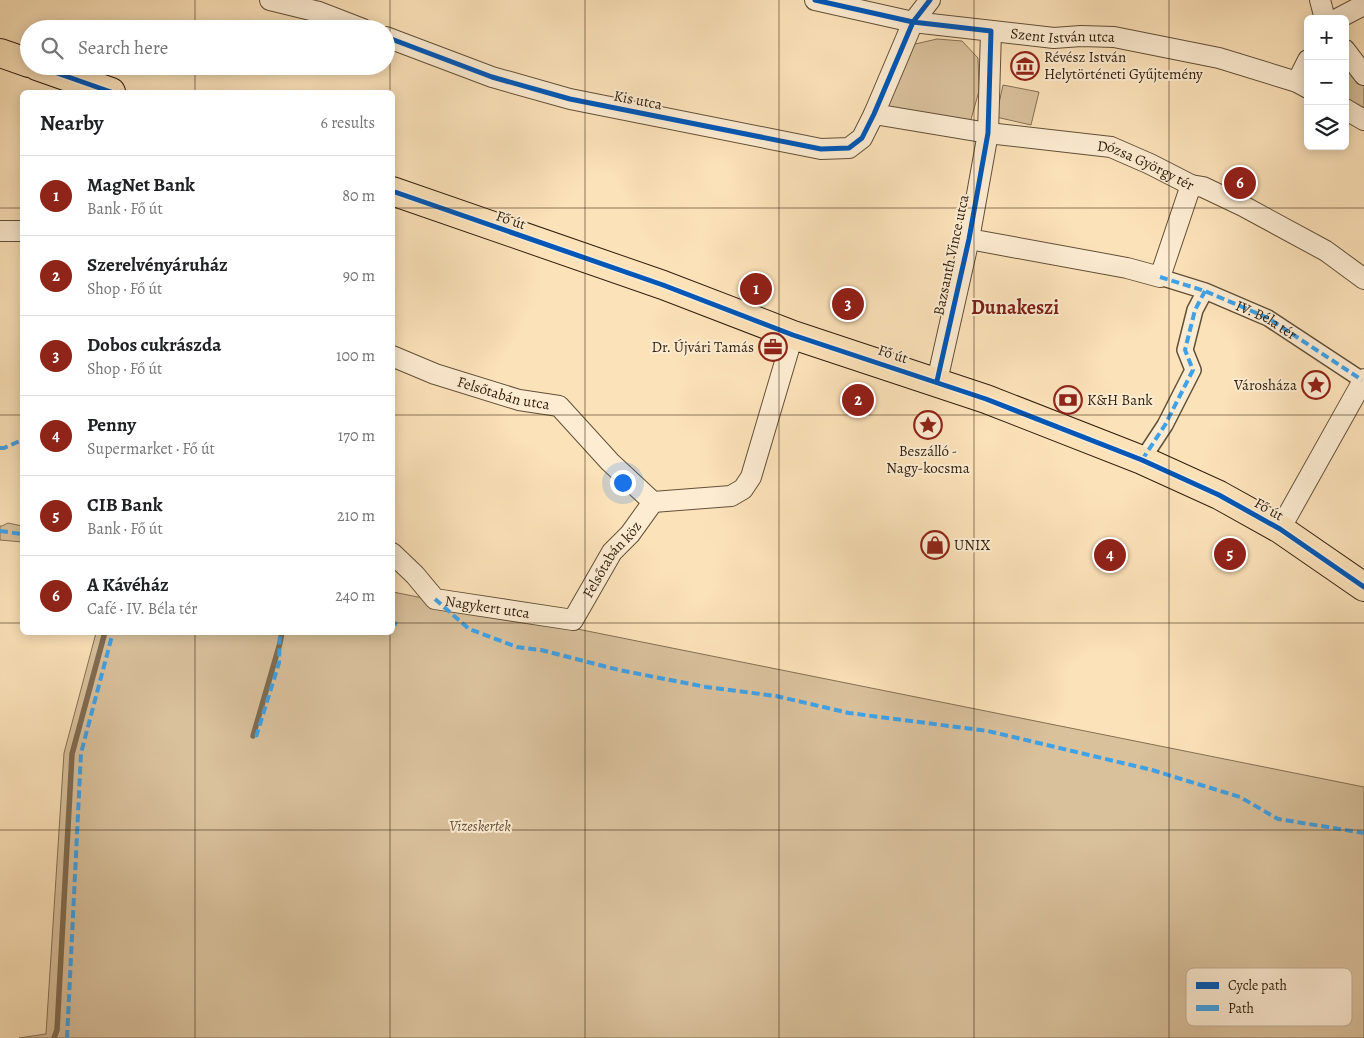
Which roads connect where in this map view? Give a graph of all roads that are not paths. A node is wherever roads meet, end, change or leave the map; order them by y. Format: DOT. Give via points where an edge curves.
graph roads {
  1 [pos="270,0"];
  2 [pos="815,0"];
  3 [pos="930,0"];
  4 [pos="1320,0"];
  5 [pos="1364,2"];
  6 [pos="1324,15"];
  7 [pos="1345,15"];
  8 [pos="340,20"];
  9 [pos="913,22"];
  10 [pos="991,31"];
  11 [pos="395,40"];
  12 [pos="0,53"];
  13 [pos="1349,55"];
  14 [pos="20,60"];
  15 [pos="63,75"];
  16 [pos="1364,75"];
  17 [pos="1302,85"];
  18 [pos="105,90"];
  19 [pos="1349,111"];
  20 [pos="874,114"];
  21 [pos="1364,120"];
  22 [pos="988,133"];
  23 [pos="1191,185"];
  24 [pos="395,192"];
  25 [pos="0,230"];
  26 [pos="20,231"];
  27 [pos="969,239"];
  28 [pos="1160,277"];
  29 [pos="1364,279"];
  30 [pos="1205,291"];
  31 [pos="793,335"];
  32 [pos="395,357"];
  33 [pos="1363,380"];
  34 [pos="937,381"];
  35 [pos="1142,460"];
  36 [pos="653,502"];
  37 [pos="1280,529"];
  38 [pos="395,556"];
  39 [pos="1364,587"];
  40 [pos="573,620"];
  1 -- 8 [label="street"];
  2 -- 9 [label="street"];
  3 -- 9 [label="street"];
  4 -- 6 [label="street"];
  5 -- 7 [label="street"];
  9 -- 10 [label="street, Szent István utca"];
  9 -- 20 [label="street, Kis utca"];
  10 -- 17 [label="street, Szent István utca" via="1054,38 1081,36 1132,40 1219,58"];
  10 -- 22 [label="street, Bazsanth Vince utca"];
  11 -- 20 [label="street, Kis utca" via="492,76 570,99 821,150 849,148 862,138"];
  12 -- 14 [label="main road"];
  13 -- 16 [label="street"];
  15 -- 18 [label="main road"];
  19 -- 21 [label="street"];
  20 -- 22 [label="street, Dózsa György tér"];
  22 -- 23 [label="street, Dózsa György tér" via="1111,147"];
  22 -- 27 [label="street, Bazsanth Vince utca"];
  23 -- 28 [label="street, Dózsa György tér"];
  23 -- 29 [label="street" via="1221,195 1326,251"];
  24 -- 31 [label="main road, Fő út"];
  25 -- 26 [label="street"];
  27 -- 28 [label="street"];
  27 -- 34 [label="street, Bazsanth Vince utca"];
  28 -- 30 [label="street, IV. Béla tér"];
  30 -- 33 [label="street, IV. Béla tér" via="1268,318"];
  30 -- 35 [label="street" via="1195,310 1185,350 1193,370 1165,425"];
  31 -- 34 [label="main road, Fő út"];
  31 -- 36 [label="street" via="751,477 743,489 731,496"];
  32 -- 36 [label="street, Felsőtabán utca" via="434,374 519,400 559,406 610,462"];
  33 -- 37 [label="street"];
  34 -- 35 [label="main road, Fő út"];
  35 -- 37 [label="main road, Fő út" via="1219,495"];
  36 -- 40 [label="street, Felsőtabán köz" via="630,534 612,552"];
  37 -- 39 [label="main road, Fő út"];
  38 -- 40 [label="street, Nagykert utca" via="434,599"];
}
